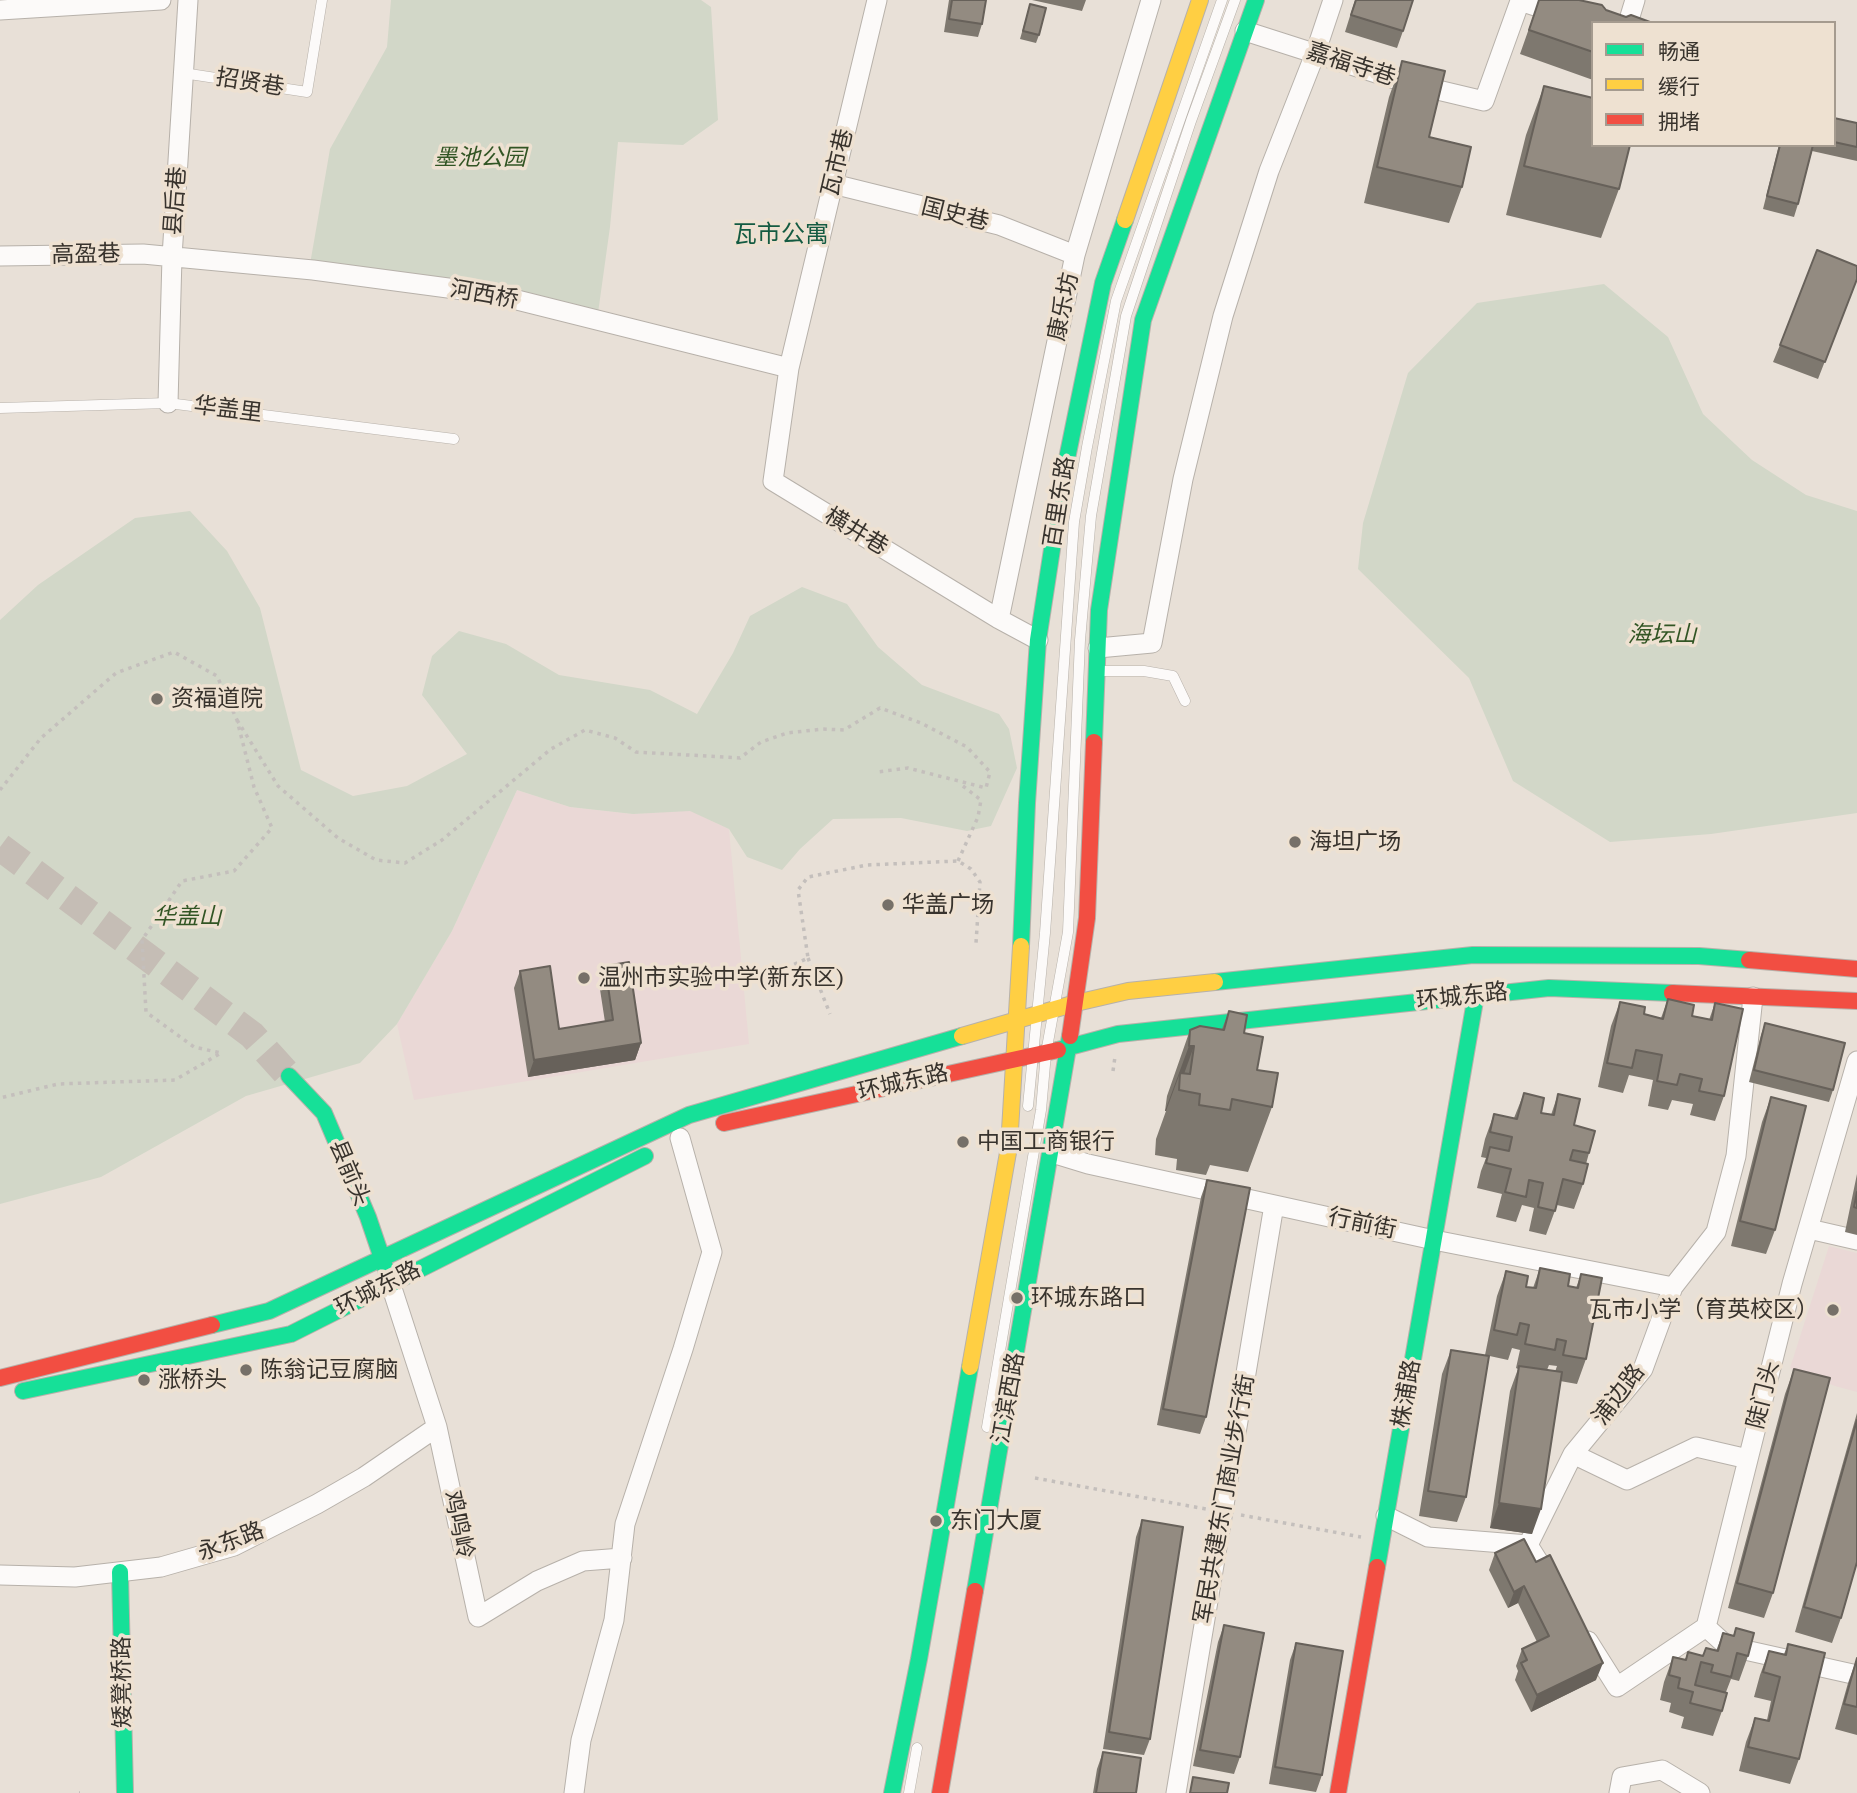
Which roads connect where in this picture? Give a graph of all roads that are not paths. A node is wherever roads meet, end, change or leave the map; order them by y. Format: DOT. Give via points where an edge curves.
graph roads {
  1 [pos="161,0"];
  2 [pos="188,0"];
  3 [pos="322,0"];
  4 [pos="877,0"];
  5 [pos="1151,0"];
  6 [pos="1200,0"];
  7 [pos="1222,0"];
  8 [pos="1235,0"];
  9 [pos="1256,0"];
  10 [pos="1333,0"];
  11 [pos="1635,0"];
  12 [pos="1520,1"];
  13 [pos="71,2"];
  14 [pos="0,10"];
  15 [pos="1629,21"];
  16 [pos="1591,24"];
  17 [pos="1245,32"];
  18 [pos="1315,54"];
  19 [pos="184,73"];
  20 [pos="833,184"];
  21 [pos="1075,255"];
  22 [pos="0,256"];
  23 [pos="172,257"];
  24 [pos="789,368"];
  25 [pos="169,403"];
  26 [pos="0,408"];
  27 [pos="454,439"];
  28 [pos="999,619"];
  29 [pos="1038,640"];
  30 [pos="1098,648"];
  31 [pos="1097,670"];
  32 [pos="1185,701"];
  33 [pos="1857,969"];
  34 [pos="1476,995"];
  35 [pos="1753,996"];
  36 [pos="1857,1001"];
  37 [pos="1076,1003"];
  38 [pos="1054,1010"];
  39 [pos="1036,1016"];
  40 [pos="1018,1021"];
  41 [pos="1067,1048"];
  42 [pos="1039,1054"];
  43 [pos="1015,1058"];
  44 [pos="1857,1061"];
  45 [pos="289,1076"];
  46 [pos="1027,1112"];
  47 [pos="715,1125"];
  48 [pos="674,1142"];
  49 [pos="1052,1153"];
  50 [pos="1274,1205"];
  51 [pos="1809,1229"];
  52 [pos="1434,1240"];
  53 [pos="1857,1240"];
  54 [pos="382,1258"];
  55 [pos="390,1282"];
  56 [pos="1673,1287"];
  57 [pos="0,1378"];
  58 [pos="13,1394"];
  59 [pos="437,1427"];
  60 [pos="985,1436"];
  61 [pos="1573,1454"];
  62 [pos="1748,1459"];
  63 [pos="1387,1516"];
  64 [pos="1528,1545"];
  65 [pos="622,1558"];
  66 [pos="120,1572"];
  67 [pos="0,1575"];
  68 [pos="1565,1605"];
  69 [pos="1706,1627"];
  70 [pos="1580,1628"];
  71 [pos="1857,1675"];
  72 [pos="919,1739"];
  73 [pos="125,1793"];
  74 [pos="574,1793"];
  75 [pos="892,1793"];
  76 [pos="909,1793"];
  77 [pos="940,1793"];
  78 [pos="1176,1793"];
  79 [pos="1338,1793"];
  80 [pos="1619,1793"];
  81 [pos="1700,1793"];
  1 -- 13 [label="street"];
  2 -- 19 [label="street, 县后巷"];
  3 -- 19 [label="lane, 招贤巷" via="307,92"];
  4 -- 20 [label="street, 瓦市巷"];
  5 -- 21 [label="street, 康乐坊"];
  6 -- 29 [label="main road, 百里东路" via="1103,283 1063,478"];
  7 -- 39 [label="lane" via="1116,301 1087,447 1074,522"];
  8 -- 38 [label="lane" via="1126,316 1091,516 1080,640 1068,932"];
  9 -- 17 [label="main road"];
  10 -- 18 [label="street"];
  11 -- 15 [label="street"];
  12 -- 16 [label="street, 嘉福寺巷"];
  12 -- 18 [label="street, 嘉福寺巷" via="1484,101"];
  13 -- 14 [label="street"];
  17 -- 18 [label="street, 嘉福寺巷"];
  17 -- 30 [label="main road" via="1143,320 1099,610"];
  18 -- 30 [label="street" via="1269,171 1223,316 1183,479 1152,643"];
  19 -- 23 [label="street, 县后巷"];
  20 -- 21 [label="street, 国史巷" via="999,225"];
  20 -- 24 [label="street, 瓦市巷"];
  21 -- 28 [label="street, 康乐坊"];
  22 -- 23 [label="street, 高盈巷"];
  23 -- 24 [label="street, 河西桥" via="313,270 494,295"];
  23 -- 25 [label="street, 县后巷"];
  24 -- 28 [label="street, 横井巷" via="774,481"];
  25 -- 26 [label="lane, 华盖里"];
  25 -- 27 [label="lane, 华盖里"];
  28 -- 29 [label="street, 横井巷"];
  29 -- 40 [label="main road, 百里东路"];
  30 -- 31 [label="main road"];
  31 -- 32 [label="lane" via="1173,676"];
  31 -- 37 [label="main road" via="1087,918"];
  33 -- 37 [label="main road, 环城东路" via="1699,956 1473,955 1128,991"];
  34 -- 35 [label="main road, 环城东路" via="1549,988"];
  34 -- 41 [label="main road, 环城东路" via="1118,1034"];
  34 -- 52 [label="main road, 株浦路"];
  35 -- 36 [label="main road, 环城东路"];
  35 -- 56 [label="street, 浦边路" via="1736,1156 1716,1232"];
  37 -- 38 [label="main road, 环城东路"];
  37 -- 41 [label="main road, 江滨西路"];
  38 -- 39 [label="main road, 环城东路"];
  38 -- 42 [label="lane"];
  39 -- 40 [label="main road, 环城东路"];
  39 -- 42 [label="lane"];
  40 -- 43 [label="main road, 江滨西路"];
  40 -- 54 [label="main road, 环城东路" via="689,1115"];
  41 -- 42 [label="main road, 环城东路"];
  41 -- 49 [label="main road, 江滨西路"];
  42 -- 43 [label="main road, 环城东路"];
  42 -- 46 [label="lane"];
  42 -- 60 [label="lane" via="1041,1110"];
  43 -- 47 [label="main road, 环城东路"];
  43 -- 75 [label="main road, 江滨西路" via="1009,1147"];
  44 -- 51 [label="street, 陡门头"];
  45 -- 54 [label="main road, 县前头" via="324,1113"];
  48 -- 55 [label="main road, 环城东路"];
  48 -- 65 [label="street" via="712,1252 625,1524"];
  49 -- 50 [label="street, 行前街"];
  49 -- 77 [label="main road, 江滨西路"];
  50 -- 52 [label="street, 行前街"];
  50 -- 78 [label="street, 军民共建东门商业步行街"];
  51 -- 53 [label="street"];
  51 -- 62 [label="street, 陡门头"];
  52 -- 56 [label="street, 行前街"];
  52 -- 63 [label="main road, 株浦路"];
  54 -- 55 [label="main road, 县前头"];
  54 -- 57 [label="main road, 环城东路" via="269,1311"];
  55 -- 58 [label="main road, 环城东路" via="291,1334"];
  55 -- 59 [label="street, 鸡鸣岭"];
  56 -- 61 [label="street, 浦边路" via="1643,1369"];
  59 -- 65 [label="street, 鸡鸣岭" via="478,1617 537,1581 583,1561"];
  59 -- 66 [label="street, 永东路" via="365,1477 234,1546 161,1567"];
  61 -- 62 [label="street" via="1627,1479 1696,1447"];
  61 -- 64 [label="street, 浦边路"];
  62 -- 69 [label="street, 陡门头"];
  63 -- 64 [label="street" via="1428,1537"];
  63 -- 79 [label="main road, 株浦路"];
  64 -- 68 [label="street"];
  65 -- 74 [label="street" via="614,1619 581,1741"];
  66 -- 67 [label="street, 永东路" via="75,1577"];
  66 -- 73 [label="main road, 矮凳桥路"];
  69 -- 70 [label="street" via="1617,1687"];
  69 -- 71 [label="street" via="1727,1646"];
  72 -- 76 [label="lane"];
  80 -- 81 [label="street" via="1622,1777 1662,1770"];
}
